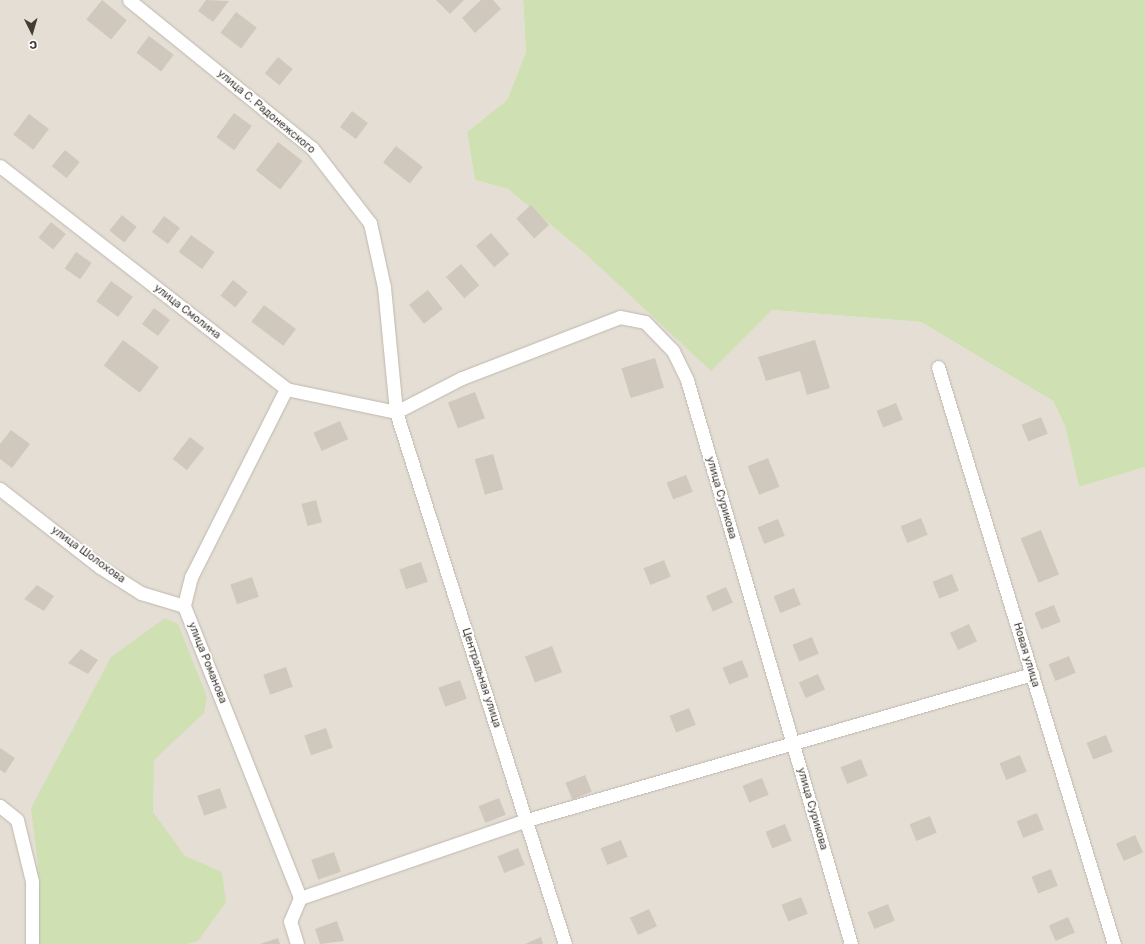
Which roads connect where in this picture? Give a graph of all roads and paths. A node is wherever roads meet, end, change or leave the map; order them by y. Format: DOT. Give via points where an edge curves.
graph roads {
  1 [pos="129,0"];
  2 [pos="0,166"];
  3 [pos="938,367"];
  4 [pos="286,389"];
  5 [pos="396,412"];
  6 [pos="0,489"];
  7 [pos="184,606"];
  8 [pos="1032,674"];
  9 [pos="792,743"];
  10 [pos="0,806"];
  11 [pos="527,820"];
  12 [pos="300,898"];
  13 [pos="32,944"];
  14 [pos="297,944"];
  15 [pos="565,944"];
  16 [pos="851,944"];
  17 [pos="1114,944"];
  1 -- 5 [label="street, улица С. Радонежского" via="312,148 370,223 384,287"];
  2 -- 4 [label="street, улица Смолина"];
  3 -- 8 [label="street, Новая улица"];
  4 -- 5 [label="street, улица Смолина"];
  4 -- 7 [label="street" via="191,577"];
  5 -- 9 [label="street, улица Сурикова" via="462,378 620,317 646,322 673,352 686,380"];
  5 -- 11 [label="street, Центральная улица"];
  6 -- 7 [label="street, улица Шолохова" via="100,567 141,592"];
  7 -- 12 [label="street, улица Романова"];
  8 -- 9 [label="street"];
  8 -- 17 [label="street, Новая улица"];
  9 -- 11 [label="street"];
  9 -- 16 [label="street, улица Сурикова"];
  10 -- 13 [label="street" via="17,820 32,880"];
  11 -- 12 [label="street"];
  11 -- 15 [label="street, Центральная улица"];
  12 -- 14 [label="street" via="290,921"];
}
